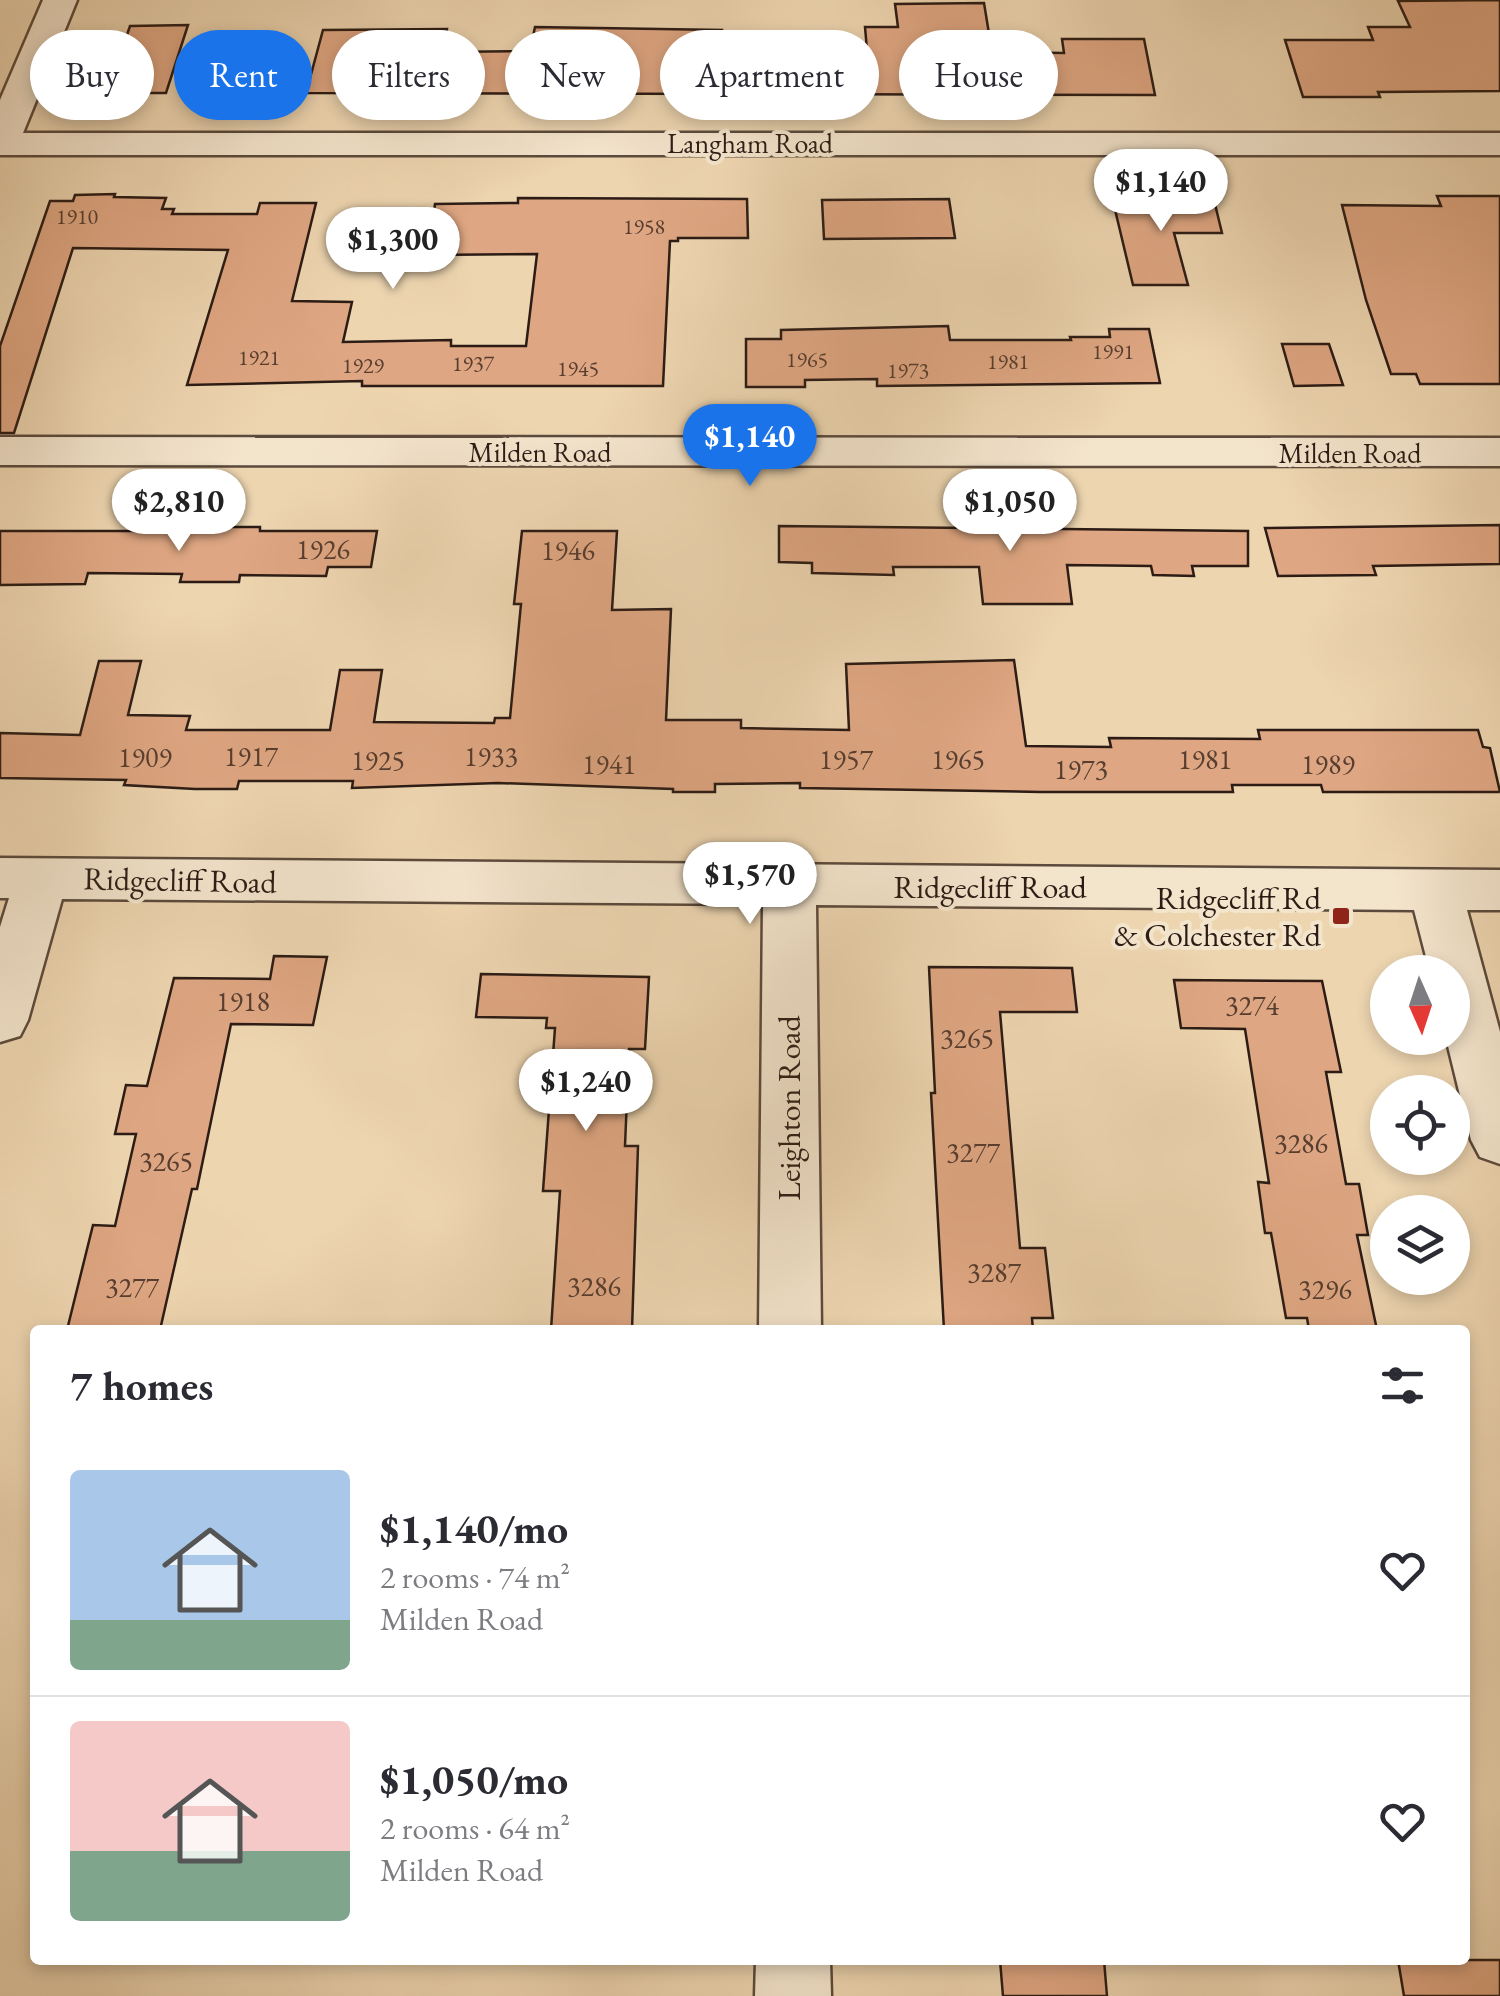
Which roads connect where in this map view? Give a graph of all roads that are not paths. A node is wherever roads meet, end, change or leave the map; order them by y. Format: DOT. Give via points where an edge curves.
graph roads {
  1 [pos="60,0"];
  2 [pos="0,144"];
  3 [pos="1500,144"];
  4 [pos="0,451"];
  5 [pos="1500,452"];
  6 [pos="20,878"];
  7 [pos="789,886"];
  8 [pos="1436,890"];
  9 [pos="1500,890"];
  10 [pos="0,1020"];
  11 [pos="1500,1140"];
  12 [pos="790,1325"];
  13 [pos="793,1965"];
  14 [pos="793,1996"];
  1 -- 2 [label="street"];
  2 -- 3 [label="street, Langham Road"];
  4 -- 5 [label="street, Milden Road"];
  6 -- 7 [label="street, Ridgecliff Road"];
  6 -- 10 [label="street"];
  7 -- 8 [label="street, Ridgecliff Road"];
  7 -- 12 [label="street, Leighton Road"];
  8 -- 9 [label="street, Ridgecliff Road"];
  8 -- 11 [label="street"];
  13 -- 14 [label="street"];
}
